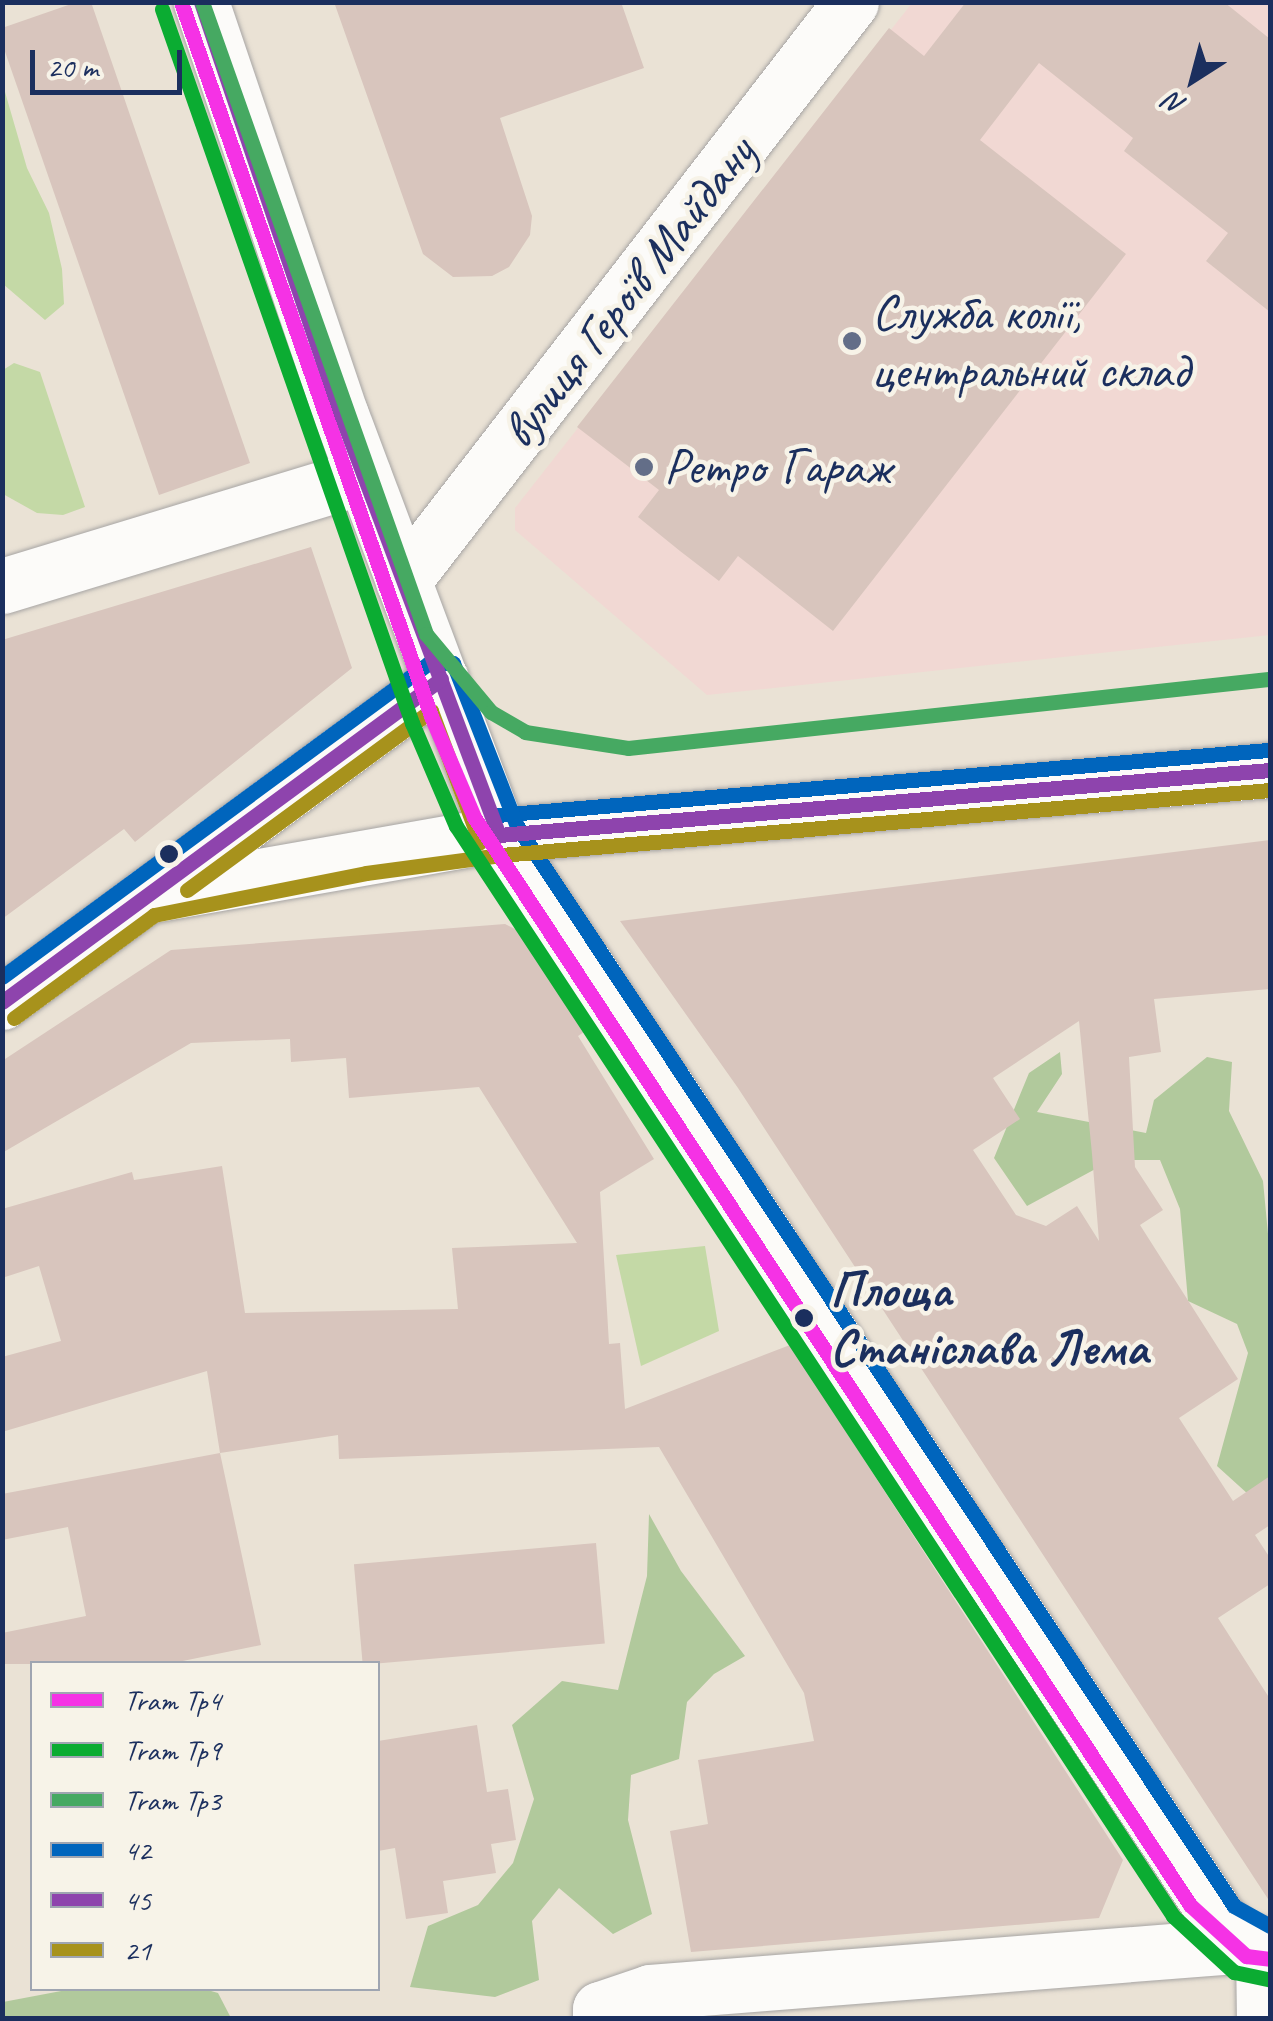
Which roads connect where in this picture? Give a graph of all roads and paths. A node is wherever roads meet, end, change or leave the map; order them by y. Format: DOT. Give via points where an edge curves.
graph roads {
  1 [pos="201,2"];
  2 [pos="851,2"];
  3 [pos="364,476"];
  4 [pos="403,580"];
  5 [pos="2,586"];
  6 [pos="440,680"];
  7 [pos="1270,770"];
  8 [pos="498,835"];
  9 [pos="146,896"];
  10 [pos="2,1002"];
  11 [pos="1267,1947"];
  12 [pos="600,2014"];
  13 [pos="1264,2018"];
  1 -- 3 [label="main road"];
  2 -- 4 [label="main road, вулиця Героїв Майдану"];
  3 -- 4 [label="main road"];
  3 -- 5 [label="main road"];
  4 -- 6 [label="main road"];
  6 -- 8 [label="main road"];
  6 -- 9 [label="main road"];
  7 -- 8 [label="main road"];
  8 -- 9 [label="main road" via="362,853"];
  8 -- 11 [label="main road" via="1220,1919"];
  9 -- 10 [label="main road"];
  11 -- 12 [label="main road" via="650,1992"];
  11 -- 13 [label="main road"];
}
